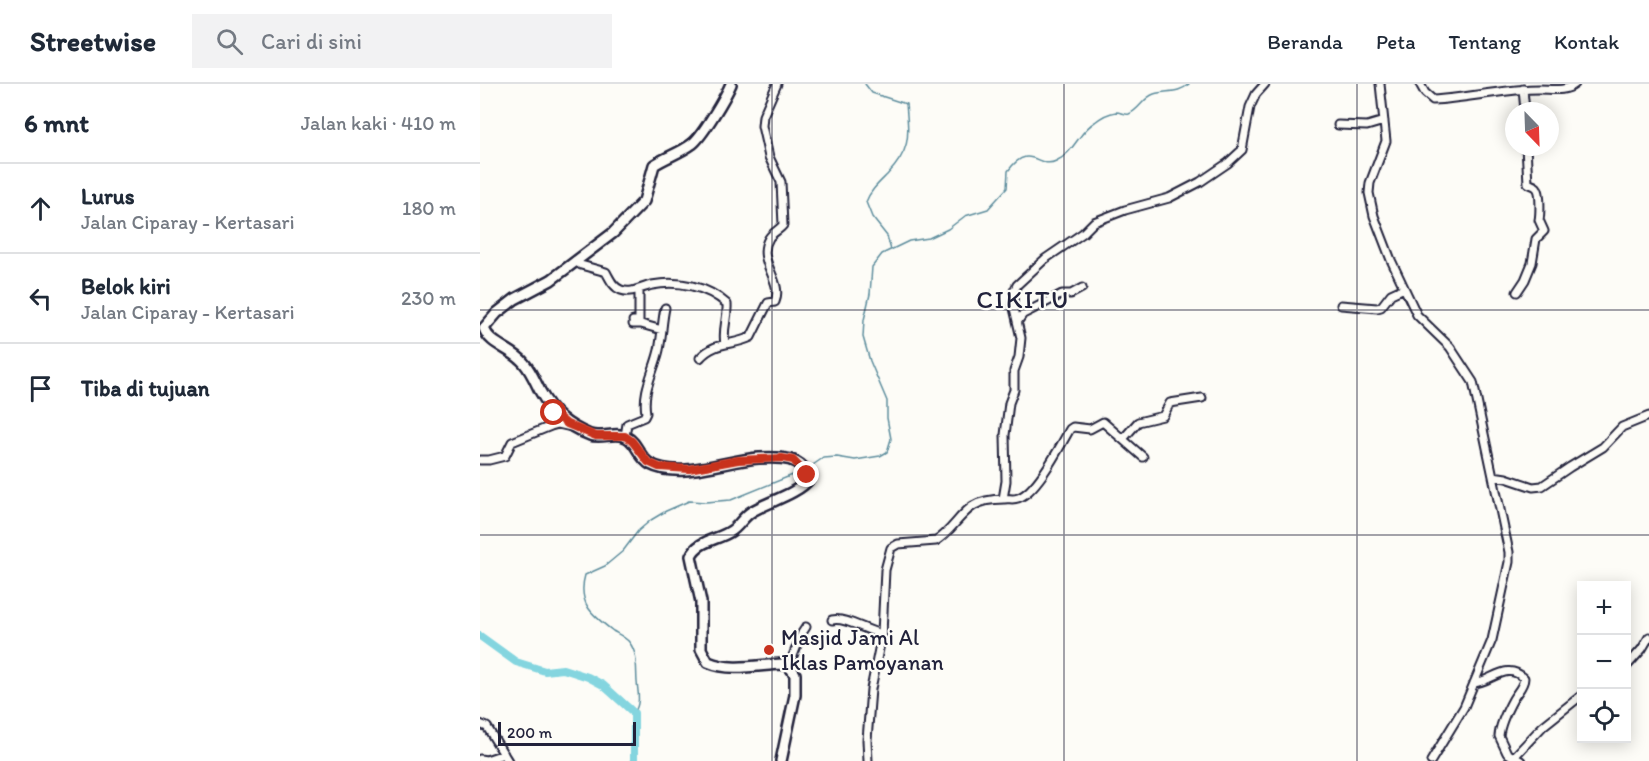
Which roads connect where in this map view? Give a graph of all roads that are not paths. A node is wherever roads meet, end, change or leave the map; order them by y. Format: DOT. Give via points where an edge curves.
graph roads {
  1 [pos="731,84"];
  2 [pos="777,84"];
  3 [pos="1264,84"];
  4 [pos="1380,84"];
  5 [pos="1420,84"];
  6 [pos="1575,84"];
  7 [pos="1508,88"];
  8 [pos="1523,89"];
  9 [pos="1524,102"];
  10 [pos="1384,121"];
  11 [pos="1338,125"];
  12 [pos="1526,156"];
  13 [pos="575,261"];
  14 [pos="1082,288"];
  15 [pos="1404,288"];
  16 [pos="639,290"];
  17 [pos="1518,292"];
  18 [pos="1341,305"];
  19 [pos="665,308"];
  20 [pos="1018,321"];
  21 [pos="662,330"];
  22 [pos="725,344"];
  23 [pos="700,358"];
  24 [pos="1202,398"];
  25 [pos="1649,416"];
  26 [pos="574,427"];
  27 [pos="625,436"];
  28 [pos="1123,439"];
  29 [pos="1143,457"];
  30 [pos="480,460"];
  31 [pos="1492,476"];
  32 [pos="1004,499"];
  33 [pos="832,620"];
  34 [pos="806,627"];
  35 [pos="882,634"];
  36 [pos="1649,637"];
  37 [pos="1631,661"];
  38 [pos="789,666"];
  39 [pos="1474,683"];
  40 [pos="1577,698"];
  41 [pos="480,724"];
  42 [pos="504,754"];
  43 [pos="1513,758"];
  44 [pos="480,759"];
  45 [pos="508,761"];
  46 [pos="781,761"];
  47 [pos="868,761"];
  48 [pos="1431,761"];
  49 [pos="1521,761"];
  1 -- 13 [label="main road" via="700,138 654,165 644,201 603,242"];
  2 -- 22 [label="street" via="762,121 766,149 783,189 783,225 768,239 765,255 777,297 775,302 768,303 751,337"];
  3 -- 20 [label="street" via="1250,107 1242,150 1200,182 1169,198 1094,222 1045,259 1014,291"];
  4 -- 10 [label="street"];
  5 -- 7 [label="street" via="1433,100"];
  6 -- 8 [label="street" via="1564,89"];
  7 -- 8 [label="street"];
  8 -- 9 [label="street"];
  10 -- 11 [label="street" via="1367,126"];
  10 -- 15 [label="street" via="1386,141 1369,193 1383,242"];
  12 -- 17 [label="street" via="1528,183 1539,190 1539,220 1544,231 1536,238 1532,262"];
  13 -- 16 [label="street" via="606,272 621,290"];
  13 -- 26 [label="main road" via="551,280 515,299 484,327 487,336 522,360 554,413"];
  14 -- 20 [label="street" via="1023,314"];
  15 -- 18 [label="street" via="1391,294 1381,307"];
  15 -- 31 [label="street" via="1417,315 1450,347 1473,382"];
  16 -- 21 [label="street" via="641,321"];
  16 -- 22 [label="street" via="662,284 689,285 722,300 727,304"];
  19 -- 21 [label="street"];
  20 -- 32 [label="street" via="1021,338 1006,424"];
  21 -- 27 [label="street" via="647,386 645,415 627,423"];
  22 -- 23 [label="street" via="708,349"];
  24 -- 28 [label="street" via="1170,403 1164,416 1138,422"];
  25 -- 31 [label="street" via="1622,427 1603,447 1542,486"];
  26 -- 27 [label="main road" via="596,436"];
  26 -- 30 [label="street" via="551,426 512,442 505,456"];
  27 -- 38 [label="main road" via="648,462 669,469 782,458 793,460 807,475 808,481 801,487 753,510 732,530 700,545 691,556 701,602 701,649 708,662 722,667"];
  28 -- 29 [label="street"];
  28 -- 32 [label="street" via="1103,422 1090,429 1073,427 1045,472 1023,496"];
  31 -- 39 [label="street" via="1508,541 1509,562 1492,640"];
  32 -- 35 [label="street" via="971,507 936,541 891,548 885,570"];
  33 -- 35 [label="street" via="840,619"];
  34 -- 38 [label="street"];
  35 -- 47 [label="street" via="870,689"];
  36 -- 37 [label="street"];
  38 -- 46 [label="main road" via="795,674 796,687"];
  39 -- 43 [label="street" via="1511,671 1524,678 1498,736"];
  39 -- 48 [label="street"];
  40 -- 43 [label="street"];
  41 -- 42 [label="street" via="487,727"];
  42 -- 44 [label="street"];
  42 -- 45 [label="street"];
  43 -- 49 [label="street"];
}
